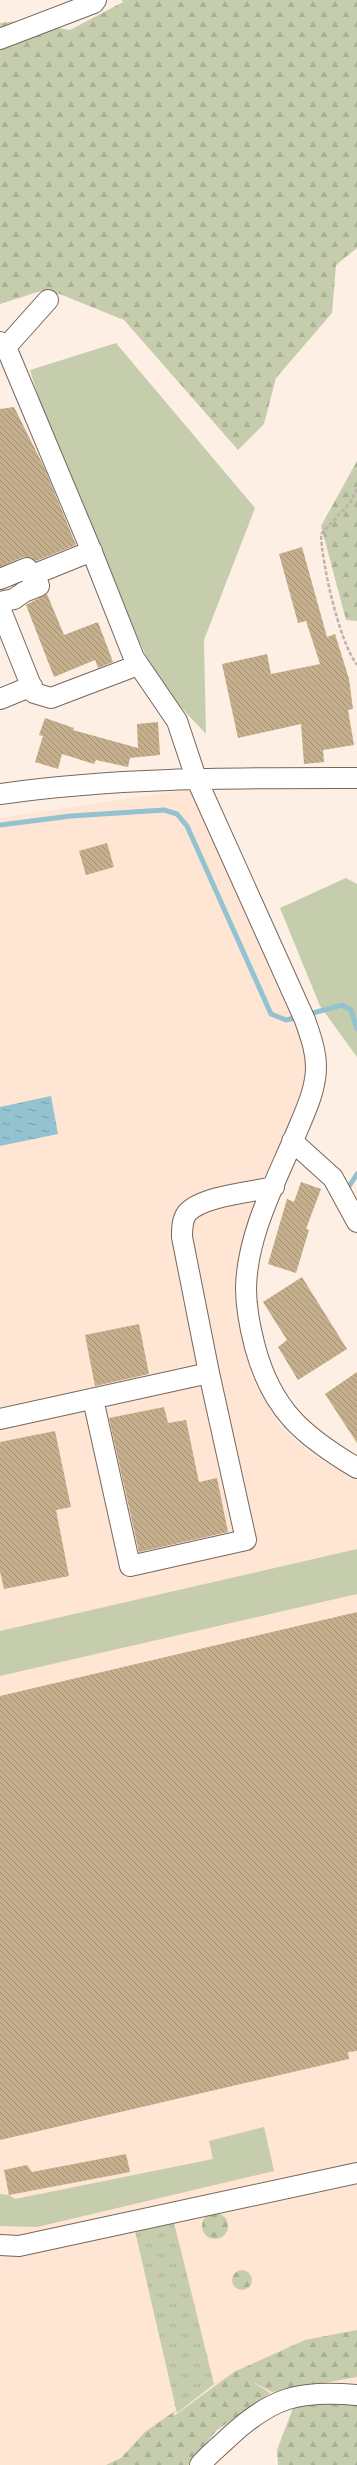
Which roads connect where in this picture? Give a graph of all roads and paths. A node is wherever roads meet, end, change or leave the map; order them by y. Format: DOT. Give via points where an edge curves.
graph roads {
  1 [pos="96,0"];
  2 [pos="0,39"];
  3 [pos="48,300"];
  4 [pos="3,344"];
  5 [pos="357,489"];
  6 [pos="92,551"];
  7 [pos="35,574"];
  8 [pos="0,579"];
  9 [pos="0,602"];
  10 [pos="0,608"];
  11 [pos="138,665"];
  12 [pos="357,665"];
  13 [pos="32,686"];
  14 [pos="0,699"];
  15 [pos="196,778"];
  16 [pos="357,778"];
  17 [pos="0,794"];
  18 [pos="292,1141"];
  19 [pos="274,1187"];
  20 [pos="357,1222"];
  21 [pos="209,1373"];
  22 [pos="93,1399"];
  23 [pos="0,1419"];
  24 [pos="357,1468"];
  25 [pos="357,2173"];
  26 [pos="0,2245"];
  27 [pos="357,2395"];
  28 [pos="200,2465"];
  1 -- 2 [label="street" via="94,3"];
  3 -- 4 [label="street"];
  4 -- 6 [label="street"];
  5 -- 12 [label="path" via="350,503 321,534 322,555 339,620"];
  6 -- 7 [label="street"];
  6 -- 11 [label="street"];
  7 -- 8 [label="street" via="31,576 27,568"];
  7 -- 9 [label="street" via="39,586 14,599"];
  10 -- 13 [label="street"];
  11 -- 13 [label="street" via="51,698 34,693"];
  11 -- 15 [label="street" via="177,721"];
  13 -- 14 [label="street"];
  15 -- 16 [label="street"];
  15 -- 17 [label="street" via="36,789"];
  15 -- 18 [label="street" via="314,1044 316,1067 312,1094"];
  18 -- 19 [label="street"];
  18 -- 20 [label="street" via="333,1178"];
  19 -- 21 [label="street" via="210,1200 195,1206 182,1224 182,1237"];
  19 -- 24 [label="street" via="259,1224 246,1288 249,1325 260,1363 273,1394 293,1423 323,1448"];
  21 -- 22 [label="street"];
  21 -- 22 [label="street" via="246,1540 130,1566"];
  22 -- 23 [label="street"];
  25 -- 26 [label="street" via="19,2246"];
  27 -- 28 [label="street" via="298,2395 269,2406 246,2422"];
}
